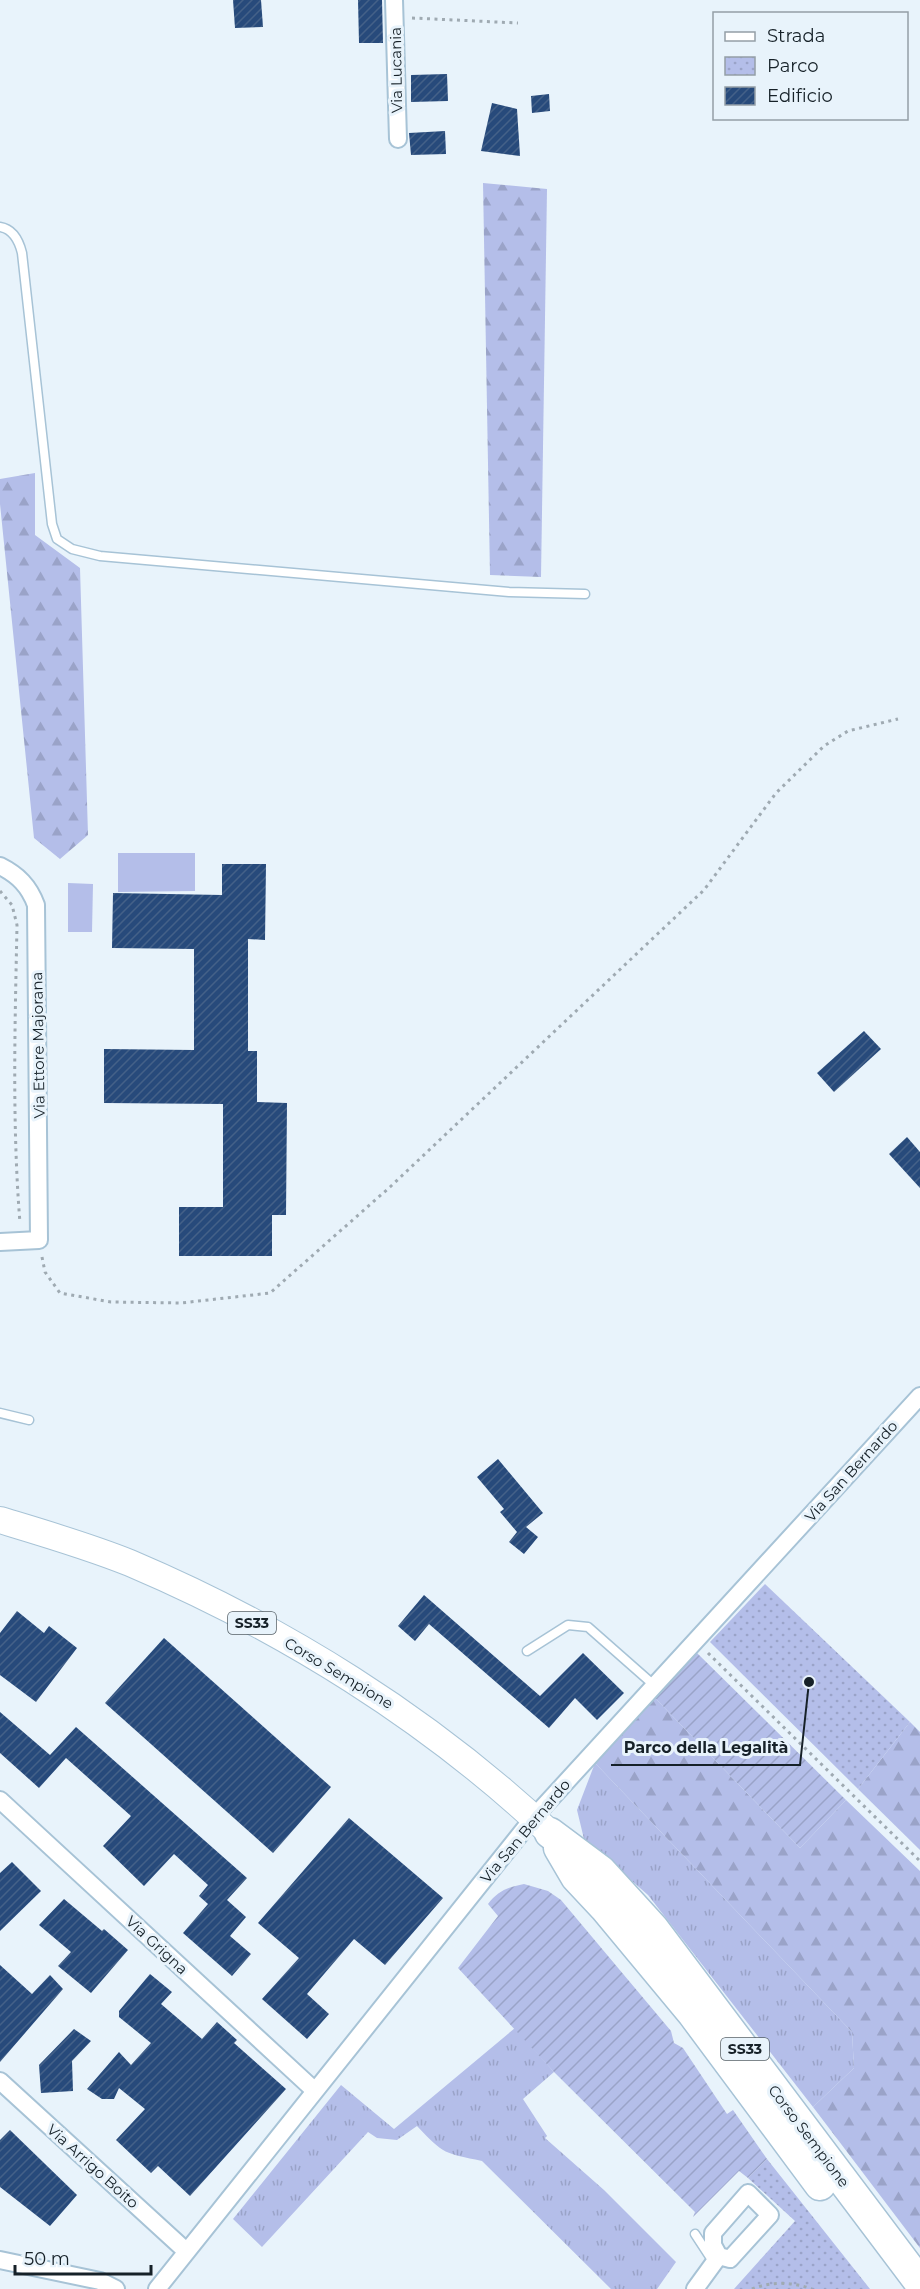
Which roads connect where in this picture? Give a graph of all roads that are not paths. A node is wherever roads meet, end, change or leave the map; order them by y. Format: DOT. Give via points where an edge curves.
graph roads {
  1 [pos="394,0"];
  2 [pos="398,139"];
  3 [pos="0,227"];
  4 [pos="585,594"];
  5 [pos="0,866"];
  6 [pos="0,1242"];
  7 [pos="920,1396"];
  8 [pos="0,1413"];
  9 [pos="29,1420"];
  10 [pos="0,1520"];
  11 [pos="527,1652"];
  12 [pos="655,1686"];
  13 [pos="0,1800"];
  14 [pos="542,1825"];
  15 [pos="0,2081"];
  16 [pos="314,2090"];
  17 [pos="695,2234"];
  18 [pos="186,2251"];
  19 [pos="716,2259"];
  20 [pos="0,2260"];
  21 [pos="920,2283"];
  22 [pos="116,2289"];
  23 [pos="157,2289"];
  24 [pos="695,2289"];
  25 [pos="898,2289"];
  1 -- 2 [label="street, Via Lucania"];
  3 -- 4 [label="lane" via="13,234 22,252 52,524 57,539 72,549 100,556 509,592"];
  5 -- 6 [label="street, Via Ettore Majorana" via="19,878 31,891 36,905 39,1240"];
  7 -- 12 [label="street, Via San Bernardo"];
  8 -- 9 [label="lane"];
  10 -- 14 [label="main road, Corso Sempione / SS33" via="129,1563 286,1641 403,1713 481,1771"];
  11 -- 12 [label="lane" via="568,1625 588,1627"];
  12 -- 14 [label="street, Via San Bernardo"];
  13 -- 16 [label="street, Via Grigna"];
  14 -- 16 [label="street, Via San Bernardo"];
  14 -- 21 [label="highway, Corso Sempione / SS33" via="601,1871 653,1928"];
  14 -- 25 [label="highway, Corso Sempione / SS33" via="576,1877 693,2014"];
  15 -- 18 [label="street, Via Arrigo Boito"];
  16 -- 18 [label="street, Via San Bernardo"];
  17 -- 19 [label="lane"];
  18 -- 23 [label="street, Via San Bernardo"];
  19 -- 24 [label="street"];
  20 -- 22 [label="street"];
}
